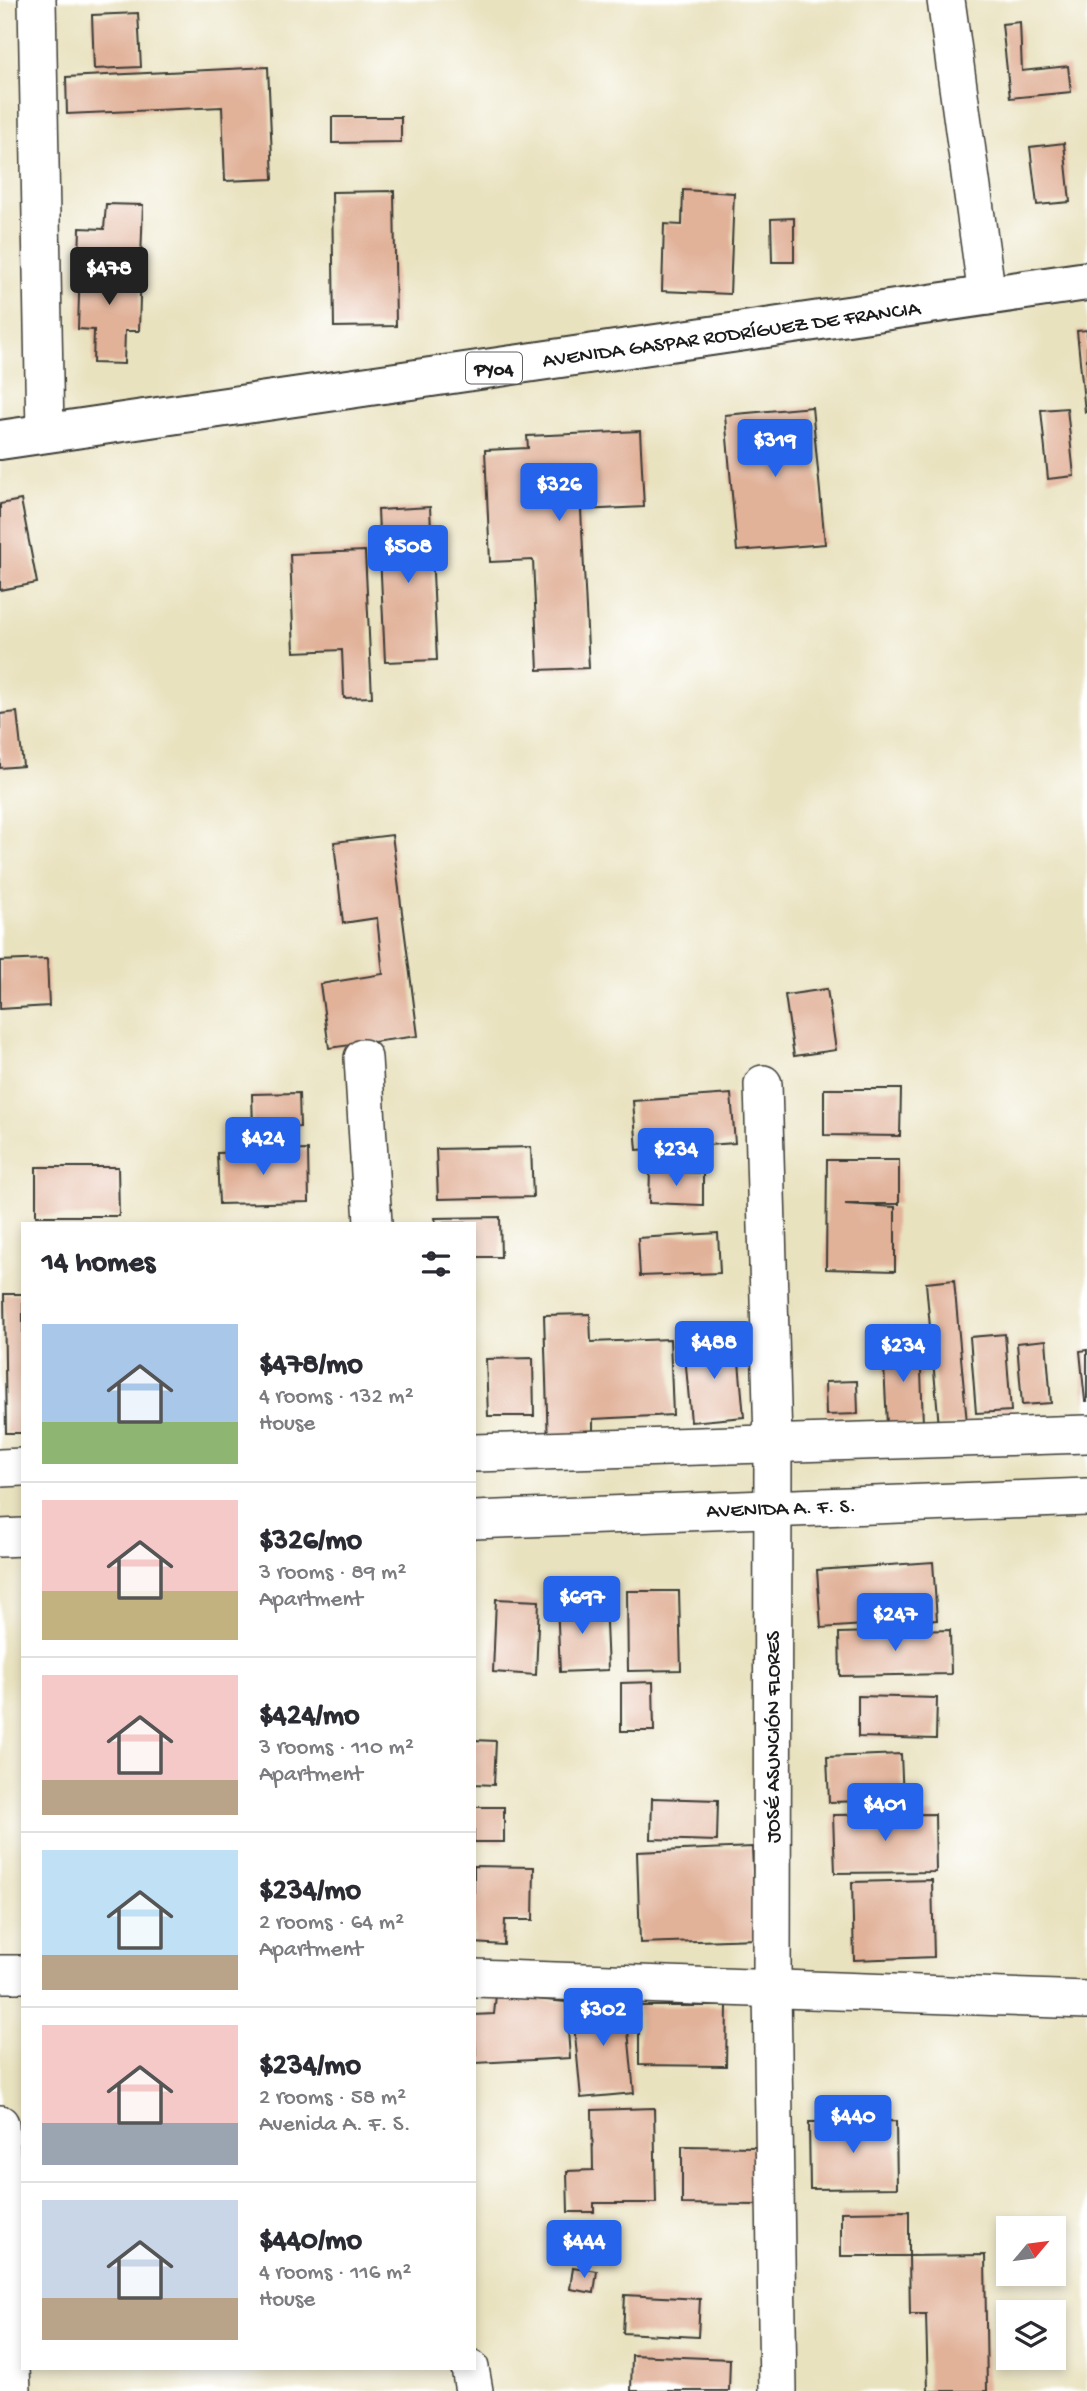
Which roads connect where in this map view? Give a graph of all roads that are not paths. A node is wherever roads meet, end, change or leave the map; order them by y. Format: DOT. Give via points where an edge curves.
graph roads {
  1 [pos="37,0"];
  2 [pos="946,0"];
  3 [pos="1087,281"];
  4 [pos="987,296"];
  5 [pos="45,433"];
  6 [pos="0,440"];
  7 [pos="363,1058"];
  8 [pos="763,1084"];
  9 [pos="373,1222"];
  10 [pos="1087,1434"];
  11 [pos="773,1442"];
  12 [pos="476,1453"];
  13 [pos="21,1467"];
  14 [pos="0,1468"];
  15 [pos="1087,1497"];
  16 [pos="773,1507"];
  17 [pos="476,1520"];
  18 [pos="21,1537"];
  19 [pos="0,1538"];
  20 [pos="0,1974"];
  21 [pos="21,1974"];
  22 [pos="476,1978"];
  23 [pos="772,1988"];
  24 [pos="1087,2000"];
  25 [pos="0,2124"];
  26 [pos="470,2370"];
  27 [pos="12,2391"];
  28 [pos="474,2391"];
  29 [pos="778,2391"];
  1 -- 5 [label="street"];
  2 -- 4 [label="street"];
  3 -- 4 [label="main road, AVENIDA GASPAR RODRÍGUEZ DE FRANCIA / PY04"];
  4 -- 5 [label="main road, AVENIDA GASPAR RODRÍGUEZ DE FRANCIA / PY04"];
  5 -- 6 [label="main road, AVENIDA GASPAR RODRÍGUEZ DE FRANCIA / PY04"];
  7 -- 9 [label="street"];
  8 -- 11 [label="street, JOSÉ ASUNCIÓN FLORES"];
  10 -- 11 [label="street"];
  11 -- 12 [label="street"];
  11 -- 16 [label="street, JOSÉ ASUNCIÓN FLORES"];
  13 -- 14 [label="street"];
  15 -- 16 [label="street, AVENIDA A. F. S."];
  16 -- 17 [label="street, AVENIDA A. F. S."];
  16 -- 23 [label="street, JOSÉ ASUNCIÓN FLORES"];
  18 -- 19 [label="street"];
  20 -- 21 [label="street"];
  22 -- 23 [label="street"];
  23 -- 24 [label="street"];
  23 -- 29 [label="street, JOSÉ ASUNCIÓN FLORES"];
  25 -- 27 [label="street"];
  26 -- 28 [label="street"];
}
